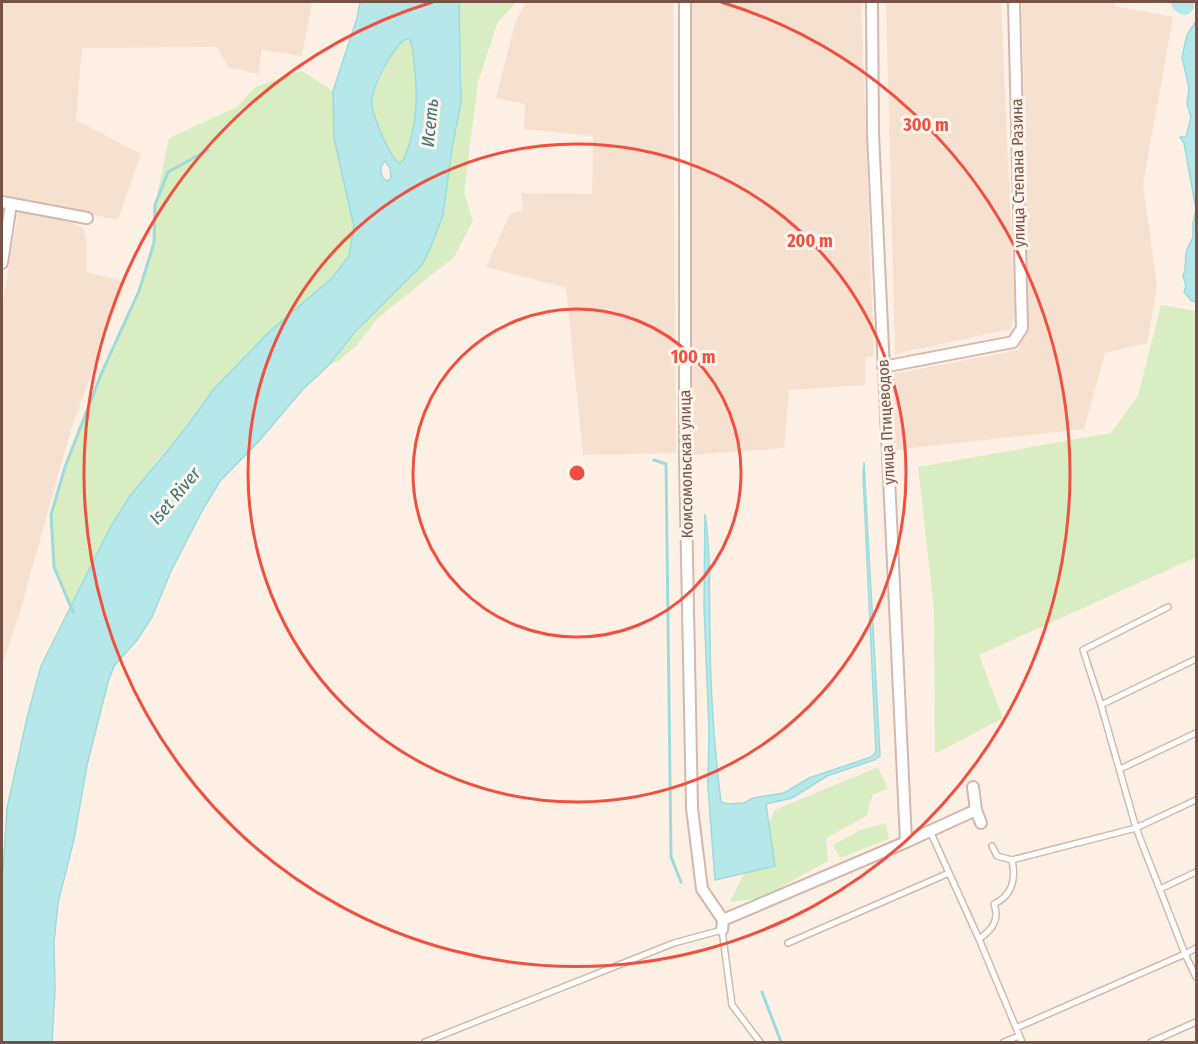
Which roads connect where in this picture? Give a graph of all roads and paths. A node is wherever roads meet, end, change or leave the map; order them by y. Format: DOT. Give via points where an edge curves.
graph roads {
  1 [pos="685,2"];
  2 [pos="872,2"];
  3 [pos="1014,2"];
  4 [pos="6,203"];
  5 [pos="87,218"];
  6 [pos="2,263"];
  7 [pos="883,367"];
  8 [pos="1168,607"];
  9 [pos="1197,659"];
  10 [pos="1101,705"];
  11 [pos="1197,733"];
  12 [pos="1120,769"];
  13 [pos="973,787"];
  14 [pos="1197,800"];
  15 [pos="976,810"];
  16 [pos="981,823"];
  17 [pos="1136,828"];
  18 [pos="930,831"];
  19 [pos="906,842"];
  20 [pos="992,846"];
  21 [pos="1012,860"];
  22 [pos="1197,872"];
  23 [pos="949,873"];
  24 [pos="1160,889"];
  25 [pos="722,925"];
  26 [pos="979,939"];
  27 [pos="788,943"];
  28 [pos="1197,948"];
  29 [pos="1185,954"];
  30 [pos="1197,977"];
  31 [pos="1197,1022"];
  32 [pos="1016,1028"];
  33 [pos="1019,1036"];
  34 [pos="425,1042"];
  35 [pos="760,1042"];
  36 [pos="1004,1042"];
  37 [pos="1022,1042"];
  38 [pos="1151,1042"];
  1 -- 25 [label="street, Комсомольская улица" via="685,457 692,808 702,889"];
  2 -- 7 [label="street, улица Птицеводов"];
  3 -- 7 [label="street, улица Степана Разина" via="1022,328 1012,342"];
  4 -- 5 [label="street"];
  4 -- 6 [label="street"];
  7 -- 19 [label="street, улица Птицеводов"];
  8 -- 10 [label="lane" via="1083,650"];
  9 -- 10 [label="lane"];
  10 -- 12 [label="lane"];
  11 -- 12 [label="lane"];
  12 -- 17 [label="lane"];
  13 -- 15 [label="street"];
  14 -- 17 [label="lane"];
  15 -- 16 [label="street"];
  15 -- 18 [label="street"];
  17 -- 21 [label="lane"];
  17 -- 24 [label="lane"];
  18 -- 19 [label="street"];
  18 -- 23 [label="lane"];
  19 -- 25 [label="street"];
  20 -- 21 [label="lane" via="997,856"];
  21 -- 26 [label="lane" via="1014,883 1002,900 994,904 997,912 993,927"];
  22 -- 24 [label="lane"];
  23 -- 26 [label="lane"];
  23 -- 27 [label="lane"];
  24 -- 29 [label="lane"];
  25 -- 34 [label="lane"];
  25 -- 35 [label="lane" via="732,1005"];
  26 -- 32 [label="lane"];
  28 -- 29 [label="lane"];
  29 -- 30 [label="lane"];
  29 -- 32 [label="lane"];
  31 -- 38 [label="lane"];
  32 -- 33 [label="lane"];
  33 -- 36 [label="lane"];
  33 -- 37 [label="lane"];
}
